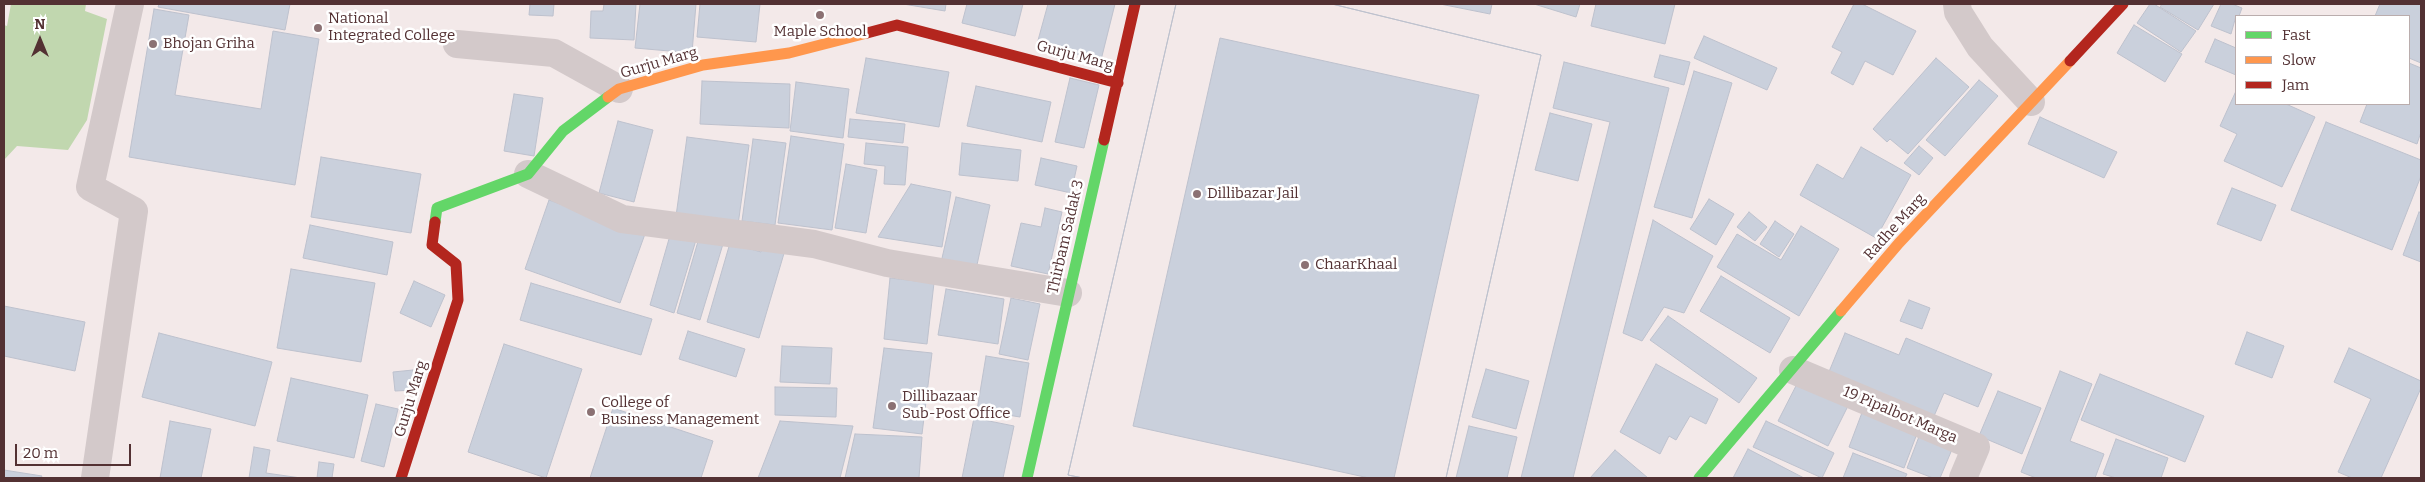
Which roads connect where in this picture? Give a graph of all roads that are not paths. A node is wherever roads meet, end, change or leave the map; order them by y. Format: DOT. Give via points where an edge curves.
graph roads {
  1 [pos="130,4"];
  2 [pos="1136,4"];
  3 [pos="1957,4"];
  4 [pos="2123,4"];
  5 [pos="457,44"];
  6 [pos="1118,83"];
  7 [pos="619,89"];
  8 [pos="2031,102"];
  9 [pos="528,174"];
  10 [pos="1068,292"];
  11 [pos="1793,370"];
  12 [pos="95,478"];
  13 [pos="401,478"];
  14 [pos="1027,478"];
  15 [pos="1699,478"];
  16 [pos="1963,478"];
  1 -- 12 [label="street" via="90,187 134,211"];
  2 -- 6 [label="street, Thirbam Sadak 3"];
  3 -- 8 [label="street" via="1958,12 1980,47"];
  4 -- 8 [label="street, Radhe Marg"];
  5 -- 7 [label="street" via="554,53"];
  6 -- 7 [label="street, Gurju Marg" via="897,25 788,53 703,65"];
  6 -- 10 [label="street, Thirbam Sadak 3"];
  7 -- 9 [label="street, Gurju Marg" via="564,131"];
  8 -- 11 [label="street, Radhe Marg" via="1899,243"];
  9 -- 10 [label="street" via="622,220 814,244 887,264"];
  9 -- 13 [label="street, Gurju Marg" via="437,208 432,245 456,264 458,300"];
  10 -- 14 [label="street, Thirbam Sadak 3"];
  11 -- 15 [label="street, Radhe Marg"];
  11 -- 16 [label="street, 19 Pipalbot Marga" via="1976,446"];
}
